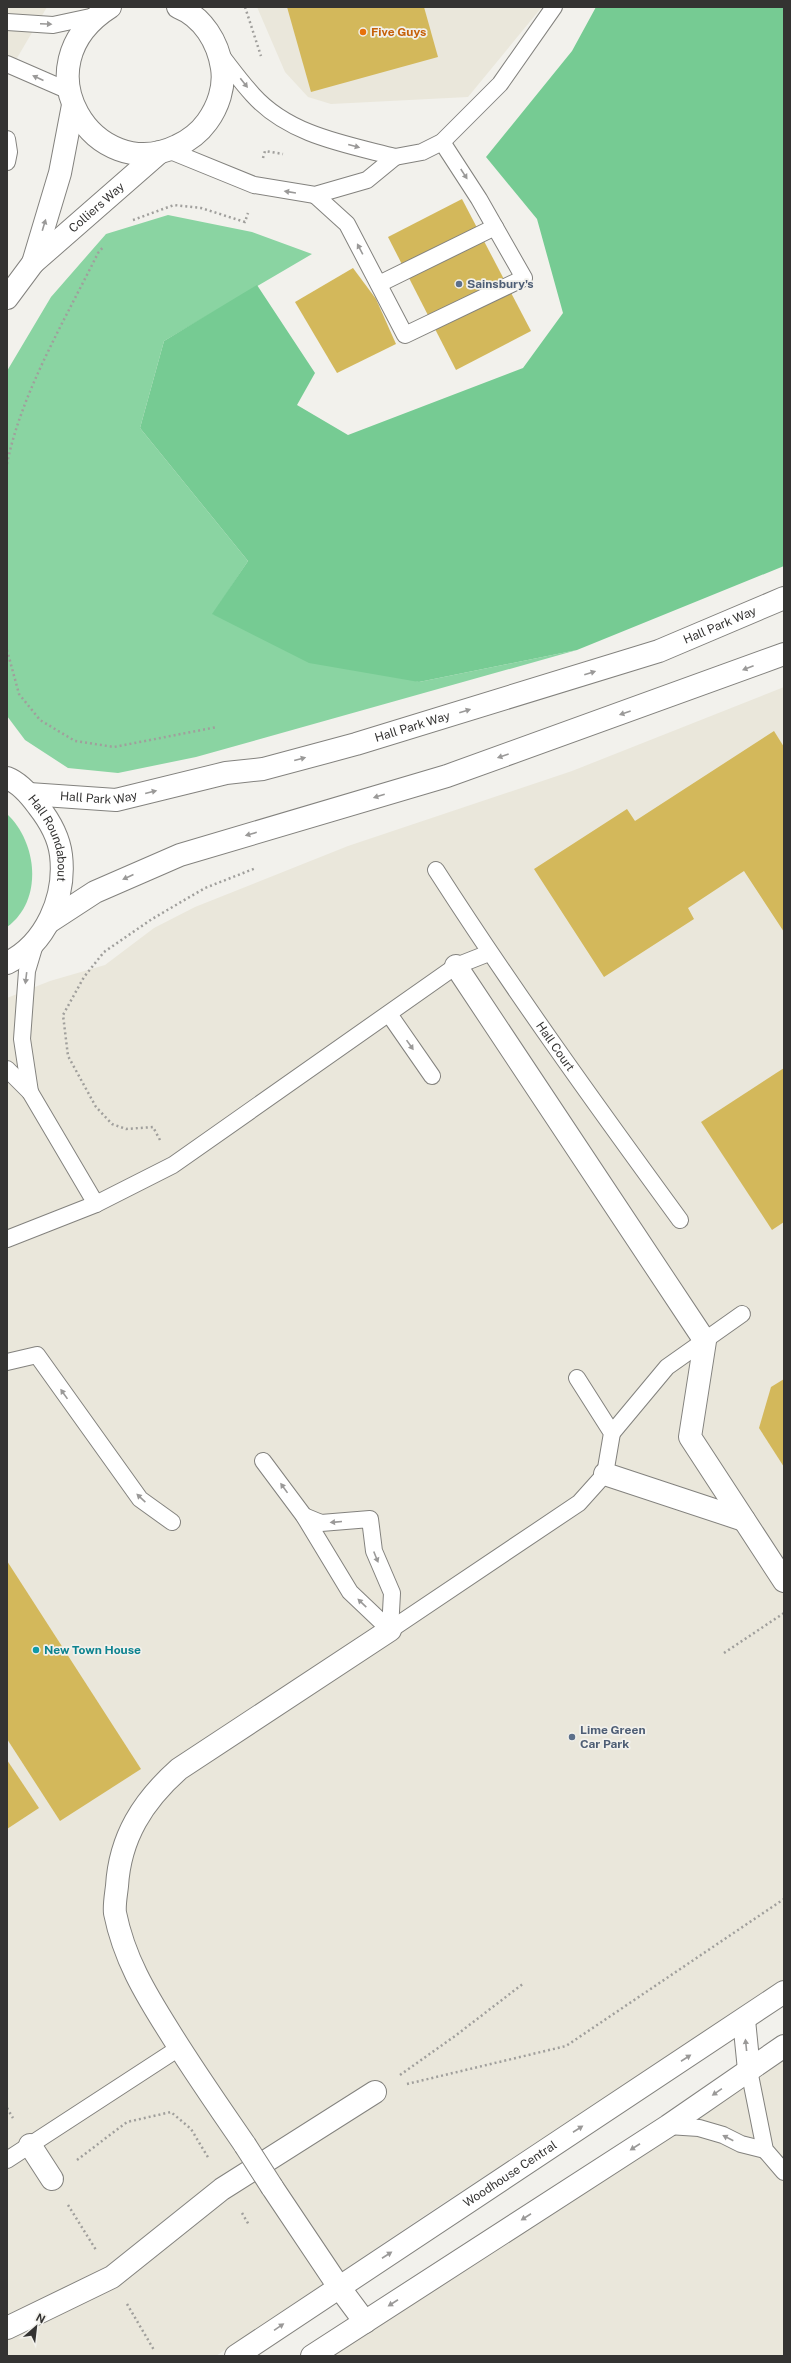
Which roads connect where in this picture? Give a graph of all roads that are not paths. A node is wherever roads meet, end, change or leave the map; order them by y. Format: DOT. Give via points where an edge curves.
graph roads {
  1 [pos="178,7"];
  2 [pos="554,7"];
  3 [pos="102,12"];
  4 [pos="205,17"];
  5 [pos="7,22"];
  6 [pos="220,53"];
  7 [pos="7,64"];
  8 [pos="71,98"];
  9 [pos="7,139"];
  10 [pos="442,142"];
  11 [pos="164,151"];
  12 [pos="395,157"];
  13 [pos="7,162"];
  14 [pos="315,195"];
  15 [pos="495,227"];
  16 [pos="33,263"];
  17 [pos="379,284"];
  18 [pos="7,298"];
  19 [pos="784,598"];
  20 [pos="784,654"];
  21 [pos="8,778"];
  22 [pos="29,794"];
  23 [pos="436,870"];
  24 [pos="49,922"];
  25 [pos="36,941"];
  26 [pos="489,953"];
  27 [pos="7,963"];
  28 [pos="456,966"];
  29 [pos="388,1014"];
  30 [pos="7,1069"];
  31 [pos="432,1076"];
  32 [pos="30,1092"];
  33 [pos="96,1204"];
  34 [pos="680,1220"];
  35 [pos="7,1239"];
  36 [pos="742,1314"];
  37 [pos="705,1341"];
  38 [pos="7,1362"];
  39 [pos="578,1378"];
  40 [pos="612,1433"];
  41 [pos="264,1461"];
  42 [pos="605,1474"];
  43 [pos="304,1516"];
  44 [pos="744,1520"];
  45 [pos="172,1522"];
  46 [pos="784,1581"];
  47 [pos="390,1630"];
  48 [pos="784,1992"];
  49 [pos="744,2020"];
  50 [pos="784,2046"];
  51 [pos="179,2048"];
  52 [pos="749,2070"];
  53 [pos="375,2092"];
  54 [pos="668,2126"];
  55 [pos="30,2145"];
  56 [pos="765,2150"];
  57 [pos="7,2160"];
  58 [pos="784,2172"];
  59 [pos="52,2179"];
  60 [pos="339,2287"];
  61 [pos="365,2322"];
  62 [pos="7,2328"];
  63 [pos="236,2356"];
  64 [pos="312,2356"];
  1 -- 4 [label="street, Colliers Way"];
  2 -- 10 [label="lane" via="500,84"];
  5 -- 3 [label="lane, one-way" via="52,25"];
  3 -- 8 [label="street, Colliers Way" via="81,32 71,50 67,71"];
  4 -- 6 [label="street, Colliers Way"];
  6 -- 11 [label="street, Colliers Way" via="223,73 221,93 214,112 202,129 187,142"];
  6 -- 12 [label="lane, one-way" via="254,96 285,122 317,136"];
  8 -- 7 [label="lane, one-way"];
  8 -- 11 [label="street, Colliers Way" via="84,124 99,139 118,149 138,154"];
  16 -- 8 [label="street, Colliers Way, one-way" via="60,173"];
  9 -- 13 [label="lane"];
  10 -- 12 [label="lane" via="422,152"];
  10 -- 15 [label="lane, one-way" via="480,198"];
  14 -- 11 [label="lane, one-way" via="254,186"];
  11 -- 16 [label="street, Colliers Way"];
  12 -- 14 [label="lane" via="367,180"];
  17 -- 14 [label="lane, one-way" via="347,224"];
  15 -- 17 [label="lane"];
  15 -- 17 [label="lane" via="524,278 405,335"];
  16 -- 18 [label="street, Colliers Way"];
  22 -- 19 [label="street, Hall Park Way, one-way" via="116,800 226,773 263,769 356,744 659,651"];
  20 -- 24 [label="street, one-way" via="447,776 180,855 95,892"];
  21 -- 22 [label="street, Hall Roundabout"];
  22 -- 24 [label="street, Hall Roundabout" via="50,822 61,855 61,889"];
  23 -- 26 [label="lane, Hall Court"];
  24 -- 25 [label="street, Hall Roundabout"];
  25 -- 27 [label="street, Hall Roundabout"];
  25 -- 32 [label="lane, one-way" via="27,971 22,1039"];
  26 -- 28 [label="lane"];
  26 -- 34 [label="lane, Hall Court"];
  28 -- 29 [label="lane"];
  28 -- 37 [label="street"];
  29 -- 31 [label="lane, one-way"];
  29 -- 33 [label="lane" via="173,1165"];
  30 -- 32 [label="lane"];
  32 -- 33 [label="lane"];
  33 -- 35 [label="lane"];
  36 -- 37 [label="lane"];
  37 -- 40 [label="lane" via="667,1367"];
  37 -- 44 [label="street" via="690,1437"];
  45 -- 38 [label="lane, one-way" via="140,1498 37,1355"];
  39 -- 40 [label="lane"];
  40 -- 42 [label="lane"];
  43 -- 41 [label="lane, one-way"];
  42 -- 44 [label="street"];
  42 -- 47 [label="lane" via="578,1503"];
  47 -- 43 [label="lane, one-way" via="350,1592"];
  43 -- 47 [label="lane" via="321,1523 370,1519 374,1552 392,1594"];
  44 -- 46 [label="street"];
  47 -- 51 [label="street" via="179,1769 154,1793 140,1811 127,1835 117,1872 115,1912 126,1956 139,1984"];
  48 -- 49 [label="street, Woodhouse Central"];
  52 -- 49 [label="street, one-way"];
  60 -- 49 [label="street, Woodhouse Central, one-way"];
  50 -- 52 [label="street"];
  51 -- 55 [label="lane"];
  51 -- 60 [label="street, bridge"];
  52 -- 54 [label="street, one-way"];
  52 -- 56 [label="lane"];
  53 -- 62 [label="street" via="222,2189 112,2277"];
  56 -- 54 [label="lane, one-way" via="699,2128"];
  54 -- 61 [label="street, one-way"];
  55 -- 57 [label="lane"];
  55 -- 59 [label="street"];
  56 -- 58 [label="lane"];
  60 -- 61 [label="street"];
  63 -- 60 [label="street, Woodhouse Central, one-way"];
  61 -- 64 [label="street"];
}
